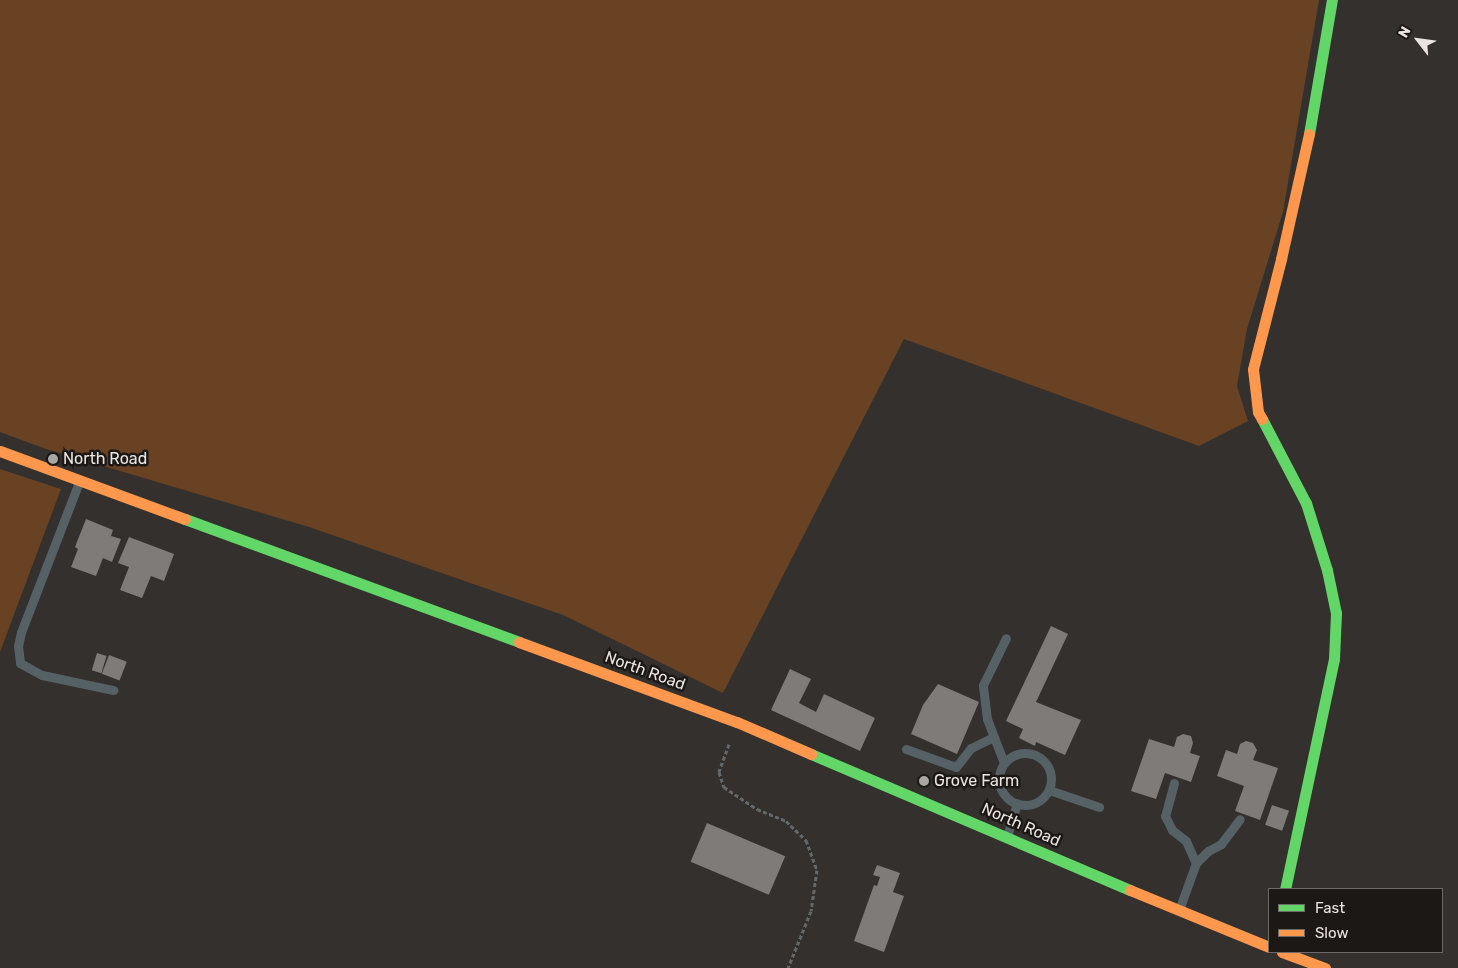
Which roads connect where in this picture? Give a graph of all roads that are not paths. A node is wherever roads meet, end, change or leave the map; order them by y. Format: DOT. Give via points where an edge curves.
graph roads {
  1 [pos="1332,0"];
  2 [pos="0,451"];
  3 [pos="80,480"];
  4 [pos="1006,638"];
  5 [pos="113,690"];
  6 [pos="994,737"];
  7 [pos="906,749"];
  8 [pos="1004,763"];
  9 [pos="1174,783"];
  10 [pos="1049,790"];
  11 [pos="1017,804"];
  12 [pos="1098,807"];
  13 [pos="1240,819"];
  14 [pos="1006,836"];
  15 [pos="1196,863"];
  16 [pos="1285,888"];
  17 [pos="1179,910"];
  18 [pos="1268,947"];
  19 [pos="1285,953"];
  20 [pos="1325,968"];
  1 -- 16 [label="main road" via="1307,144 1253,369 1258,412 1306,502 1327,570 1336,613 1334,658"];
  2 -- 3 [label="main road, North Road"];
  3 -- 5 [label="lane" via="21,632 18,646 20,663 42,675"];
  3 -- 14 [label="main road, North Road" via="737,722"];
  4 -- 6 [label="lane" via="983,685 987,719"];
  6 -- 7 [label="lane" via="971,748 956,766"];
  6 -- 8 [label="lane"];
  8 -- 10 [label="lane" via="1020,754 1038,757 1050,772"];
  8 -- 11 [label="lane" via="999,775 1000,787 1006,798"];
  9 -- 15 [label="lane" via="1165,816 1172,830 1186,841"];
  10 -- 11 [label="lane" via="1035,803"];
  10 -- 12 [label="lane"];
  11 -- 14 [label="lane"];
  13 -- 15 [label="lane" via="1221,844"];
  14 -- 17 [label="main road, North Road"];
  15 -- 17 [label="lane"];
  17 -- 18 [label="main road, North Road"];
  19 -- 20 [label="main road"];
}
